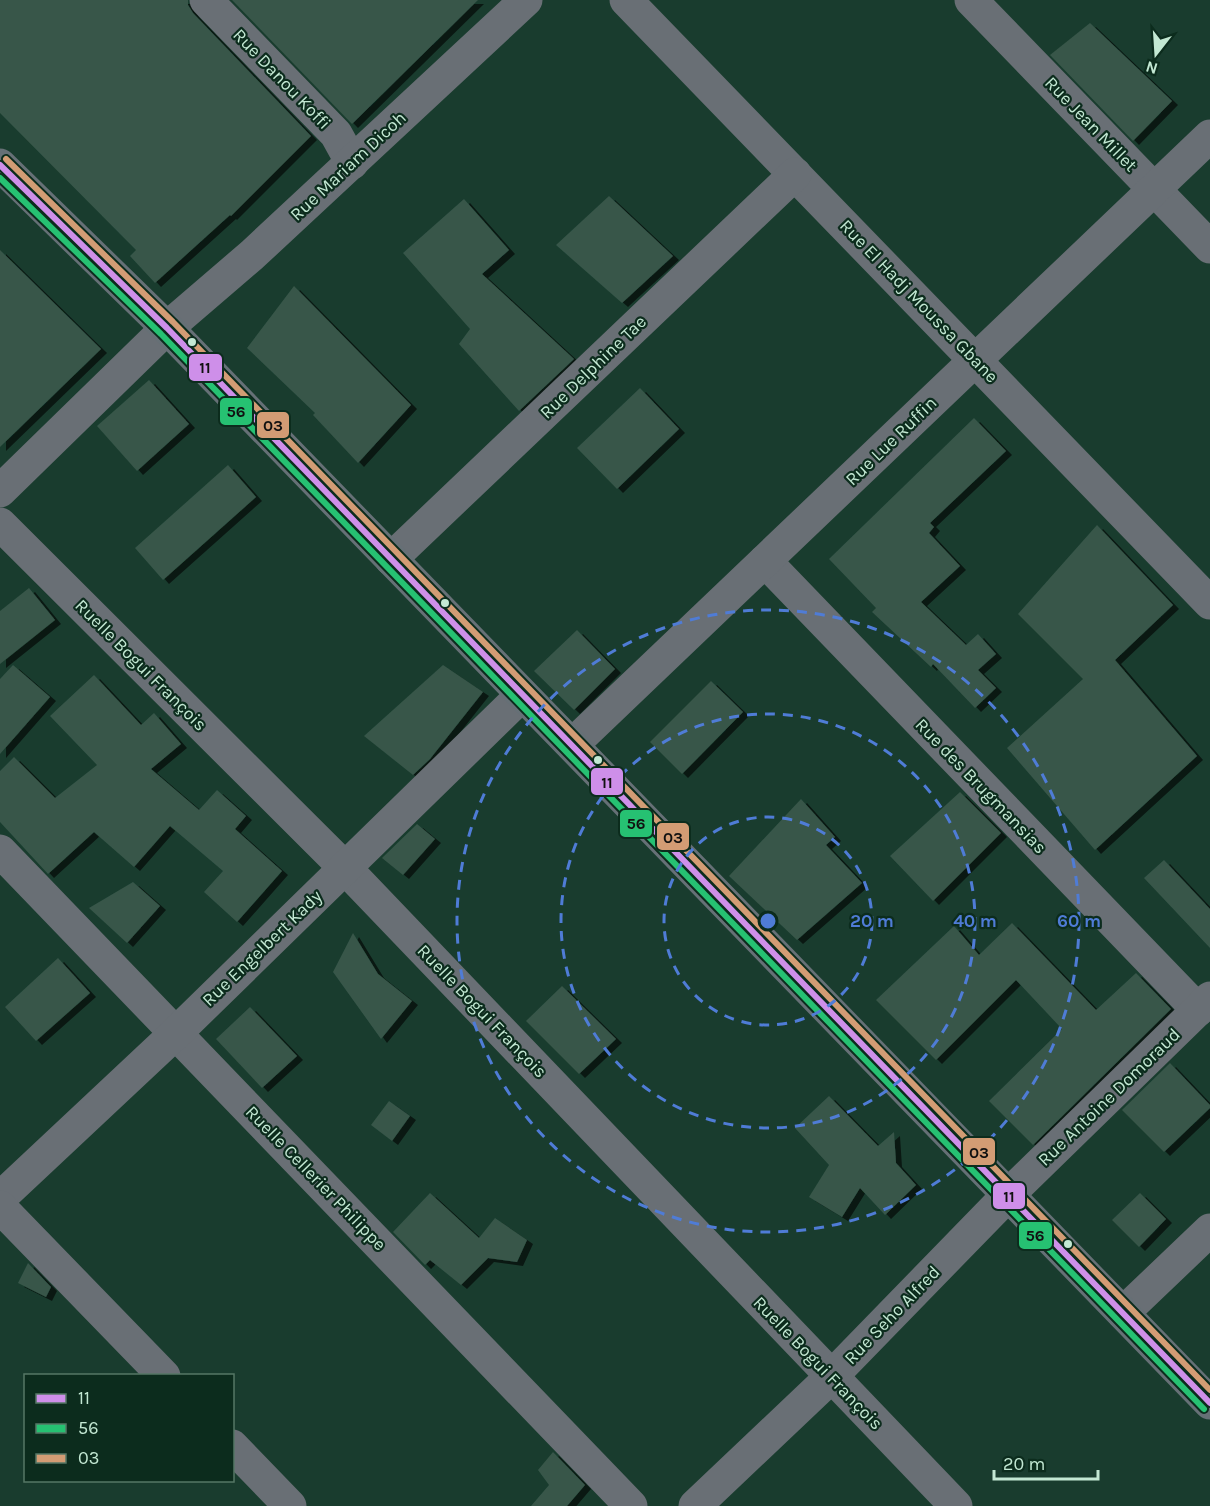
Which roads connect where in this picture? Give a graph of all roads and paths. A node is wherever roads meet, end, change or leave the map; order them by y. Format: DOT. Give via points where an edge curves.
graph roads {
  1 [pos="206,0"];
  2 [pos="626,0"];
  3 [pos="971,0"];
  4 [pos="516,3"];
  5 [pos="1210,136"];
  6 [pos="352,163"];
  7 [pos="0,165"];
  8 [pos="795,174"];
  9 [pos="1154,189"];
  10 [pos="1210,247"];
  11 [pos="167,328"];
  12 [pos="976,360"];
  13 [pos="0,491"];
  14 [pos="0,524"];
  15 [pos="391,559"];
  16 [pos="765,561"];
  17 [pos="1210,603"];
  18 [pos="522,695"];
  19 [pos="572,746"];
  20 [pos="0,851"];
  21 [pos="345,868"];
  22 [pos="1204,1004"];
  23 [pos="176,1033"];
  24 [pos="1008,1195"];
  25 [pos="0,1198"];
  26 [pos="0,1207"];
  27 [pos="1210,1230"];
  28 [pos="1123,1313"];
  29 [pos="162,1374"];
  30 [pos="831,1377"];
  31 [pos="1210,1403"];
  32 [pos="234,1448"];
  33 [pos="290,1506"];
  34 [pos="631,1506"];
  35 [pos="695,1506"];
  36 [pos="956,1506"];
  1 -- 6 [label="street, Rue Danou Koffi" via="336,134"];
  2 -- 8 [label="street, Rue El Hadj Moussa Gbane"];
  3 -- 9 [label="street, Rue Jean Millet"];
  4 -- 6 [label="street, Rue Mariam Dicoh"];
  5 -- 9 [label="street, Rue Lue Ruffin"];
  6 -- 11 [label="street, Rue Mariam Dicoh"];
  7 -- 11 [label="street"];
  8 -- 12 [label="street, Rue El Hadj Moussa Gbane"];
  8 -- 15 [label="street, Rue Delphine Tae"];
  9 -- 10 [label="street, Rue Jean Millet"];
  9 -- 12 [label="street, Rue Lue Ruffin"];
  11 -- 13 [label="street, Rue Mariam Dicoh"];
  11 -- 15 [label="street"];
  12 -- 16 [label="street, Rue Lue Ruffin"];
  12 -- 17 [label="street, Rue El Hadj Moussa Gbane"];
  14 -- 21 [label="street, Ruelle Bogui François"];
  15 -- 18 [label="street"];
  16 -- 19 [label="street, Rue Lue Ruffin"];
  16 -- 22 [label="street, Rue des Brugmansias"];
  18 -- 19 [label="street"];
  18 -- 21 [label="street, Rue Engelbert Kady"];
  19 -- 24 [label="street"];
  20 -- 23 [label="street, Ruelle Cellerier Philippe"];
  21 -- 23 [label="street, Rue Engelbert Kady"];
  21 -- 30 [label="street, Ruelle Bogui François"];
  22 -- 24 [label="street, Rue Antoine Domoraud"];
  23 -- 25 [label="street, Rue Engelbert Kady"];
  23 -- 34 [label="street, Ruelle Cellerier Philippe"];
  24 -- 28 [label="street"];
  24 -- 30 [label="street, Rue Seho Alfred"];
  26 -- 29 [label="street"];
  27 -- 28 [label="street"];
  28 -- 31 [label="street"];
  30 -- 35 [label="street, Rue Seho Alfred"];
  30 -- 36 [label="street, Ruelle Bogui François"];
  32 -- 33 [label="street"];
}
